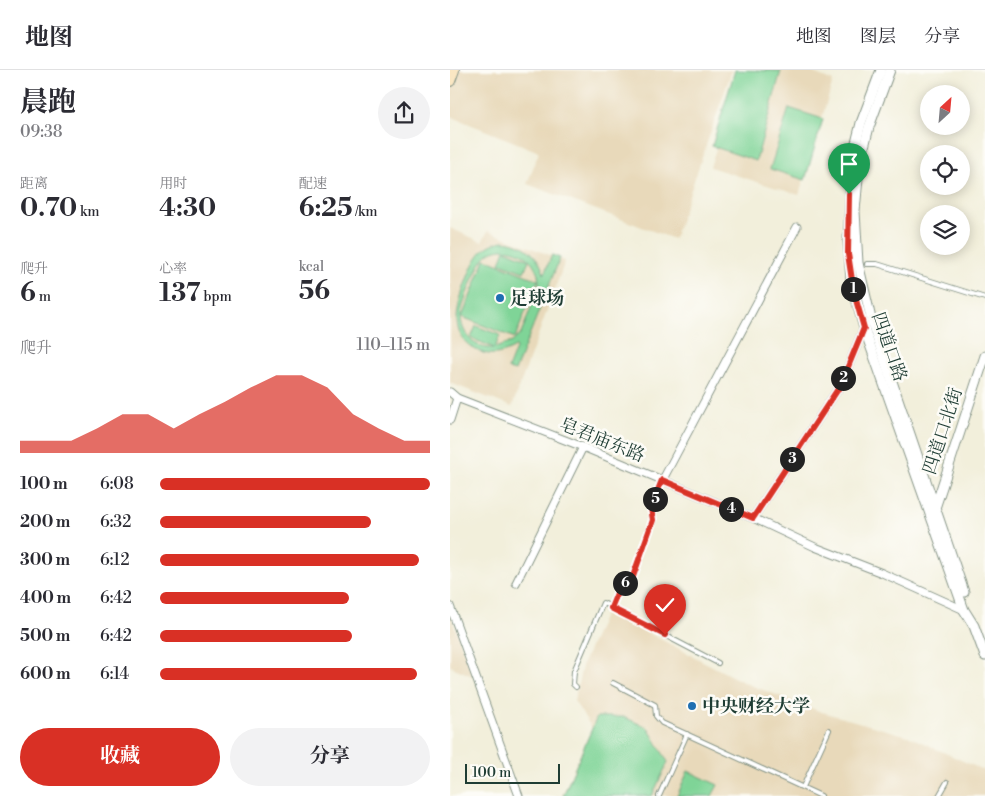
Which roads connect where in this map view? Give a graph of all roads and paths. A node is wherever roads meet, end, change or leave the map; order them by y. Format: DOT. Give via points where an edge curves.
graph roads {
  1 [pos="454,70"];
  2 [pos="881,70"];
  3 [pos="890,70"];
  4 [pos="450,81"];
  5 [pos="797,227"];
  6 [pos="866,264"];
  7 [pos="985,298"];
  8 [pos="864,328"];
  9 [pos="985,356"];
  10 [pos="450,392"];
  11 [pos="457,398"];
  12 [pos="450,420"];
  13 [pos="583,448"];
  14 [pos="662,480"];
  15 [pos="936,505"];
  16 [pos="932,517"];
  17 [pos="753,518"];
  18 [pos="516,583"];
  19 [pos="450,606"];
  20 [pos="611,608"];
  21 [pos="964,610"];
  22 [pos="974,626"];
  23 [pos="985,656"];
  24 [pos="718,663"];
  25 [pos="613,683"];
  26 [pos="576,686"];
  27 [pos="830,730"];
  28 [pos="687,734"];
  29 [pos="947,782"];
  30 [pos="802,787"];
  31 [pos="519,796"];
  32 [pos="659,796"];
  33 [pos="821,796"];
  34 [pos="939,796"];
  1 -- 4 [label="main road"];
  2 -- 8 [label="street, 四道口路" via="861,123 850,177 848,254"];
  3 -- 15 [label="street, 四道口路" via="869,127 859,167 855,211 858,263 872,323"];
  5 -- 14 [label="street"];
  6 -- 7 [label="lane" via="877,264"];
  8 -- 16 [label="street, 四道口路"];
  8 -- 17 [label="street" via="840,386"];
  9 -- 15 [label="street, 四道口北街"];
  10 -- 11 [label="street, 皂君庙东路"];
  11 -- 12 [label="street"];
  11 -- 13 [label="street, 皂君庙东路"];
  13 -- 14 [label="street, 皂君庙东路"];
  13 -- 18 [label="street"];
  14 -- 17 [label="street, 皂君庙东路"];
  14 -- 20 [label="lane" via="651,508 653,520 630,585 622,581"];
  15 -- 16 [label="street, 四道口北街"];
  15 -- 22 [label="street, 四道口路"];
  16 -- 21 [label="street, 四道口路"];
  17 -- 21 [label="street, 皂君庙东路"];
  19 -- 31 [label="street"];
  20 -- 24 [label="lane"];
  20 -- 26 [label="lane" via="603,603 574,671 573,684"];
  21 -- 22 [label="street, 四道口路"];
  22 -- 23 [label="street, 四道口路"];
  25 -- 28 [label="lane" via="655,705 656,716 662,723"];
  27 -- 30 [label="lane"];
  28 -- 30 [label="lane"];
  28 -- 32 [label="lane"];
  29 -- 34 [label="lane"];
  30 -- 33 [label="lane"];
}
